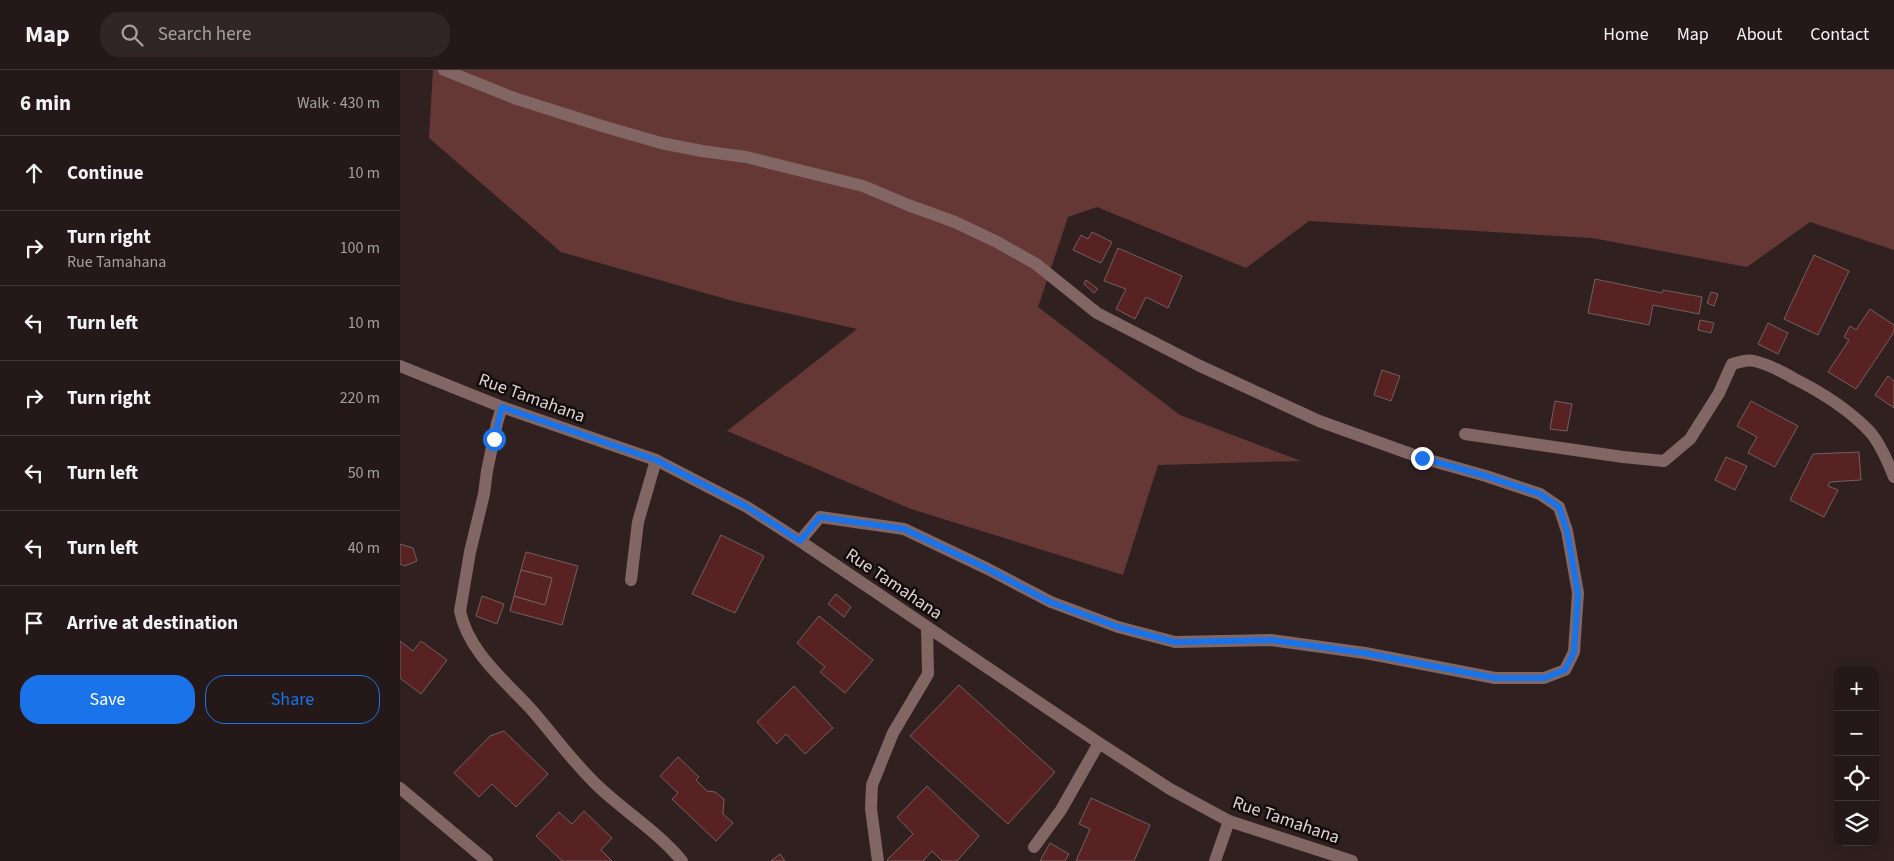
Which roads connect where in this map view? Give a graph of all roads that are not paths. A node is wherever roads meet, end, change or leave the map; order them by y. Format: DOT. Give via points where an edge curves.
graph roads {
  1 [pos="444,70"];
  2 [pos="400,366"];
  3 [pos="502,407"];
  4 [pos="1465,434"];
  5 [pos="656,460"];
  6 [pos="1894,477"];
  7 [pos="800,541"];
  8 [pos="631,580"];
  9 [pos="928,628"];
  10 [pos="1098,743"];
  11 [pos="400,788"];
  12 [pos="1229,821"];
  13 [pos="1034,847"];
  14 [pos="486,861"];
  15 [pos="682,861"];
  16 [pos="878,861"];
  17 [pos="1215,861"];
  18 [pos="1352,861"];
  1 -- 7 [label="street" via="514,98 662,143 746,157 863,186 997,242 1036,264 1097,313 1198,365 1319,421 1422,458 1540,494 1559,507 1567,531 1578,593 1574,652 1565,670 1544,678 1495,678 1365,653 1271,640 1175,642 1118,627 1050,602 904,529 820,517"];
  2 -- 3 [label="street, Rue Tamahana"];
  3 -- 5 [label="street, Rue Tamahana"];
  3 -- 15 [label="street" via="470,552 460,612 462,621 488,664 531,709 574,762"];
  4 -- 6 [label="street" via="1664,461 1690,440 1719,393 1732,364 1753,360 1826,394 1871,434"];
  5 -- 7 [label="street, Rue Tamahana" via="747,507"];
  5 -- 8 [label="street" via="638,522"];
  7 -- 9 [label="street, Rue Tamahana"];
  9 -- 10 [label="street, Rue Tamahana"];
  9 -- 16 [label="street" via="928,674 893,733 872,785 871,809"];
  10 -- 12 [label="street, Rue Tamahana" via="1170,789"];
  10 -- 13 [label="street" via="1061,810"];
  11 -- 14 [label="street"];
  12 -- 17 [label="street"];
  12 -- 18 [label="street, Rue Tamahana"];
}
